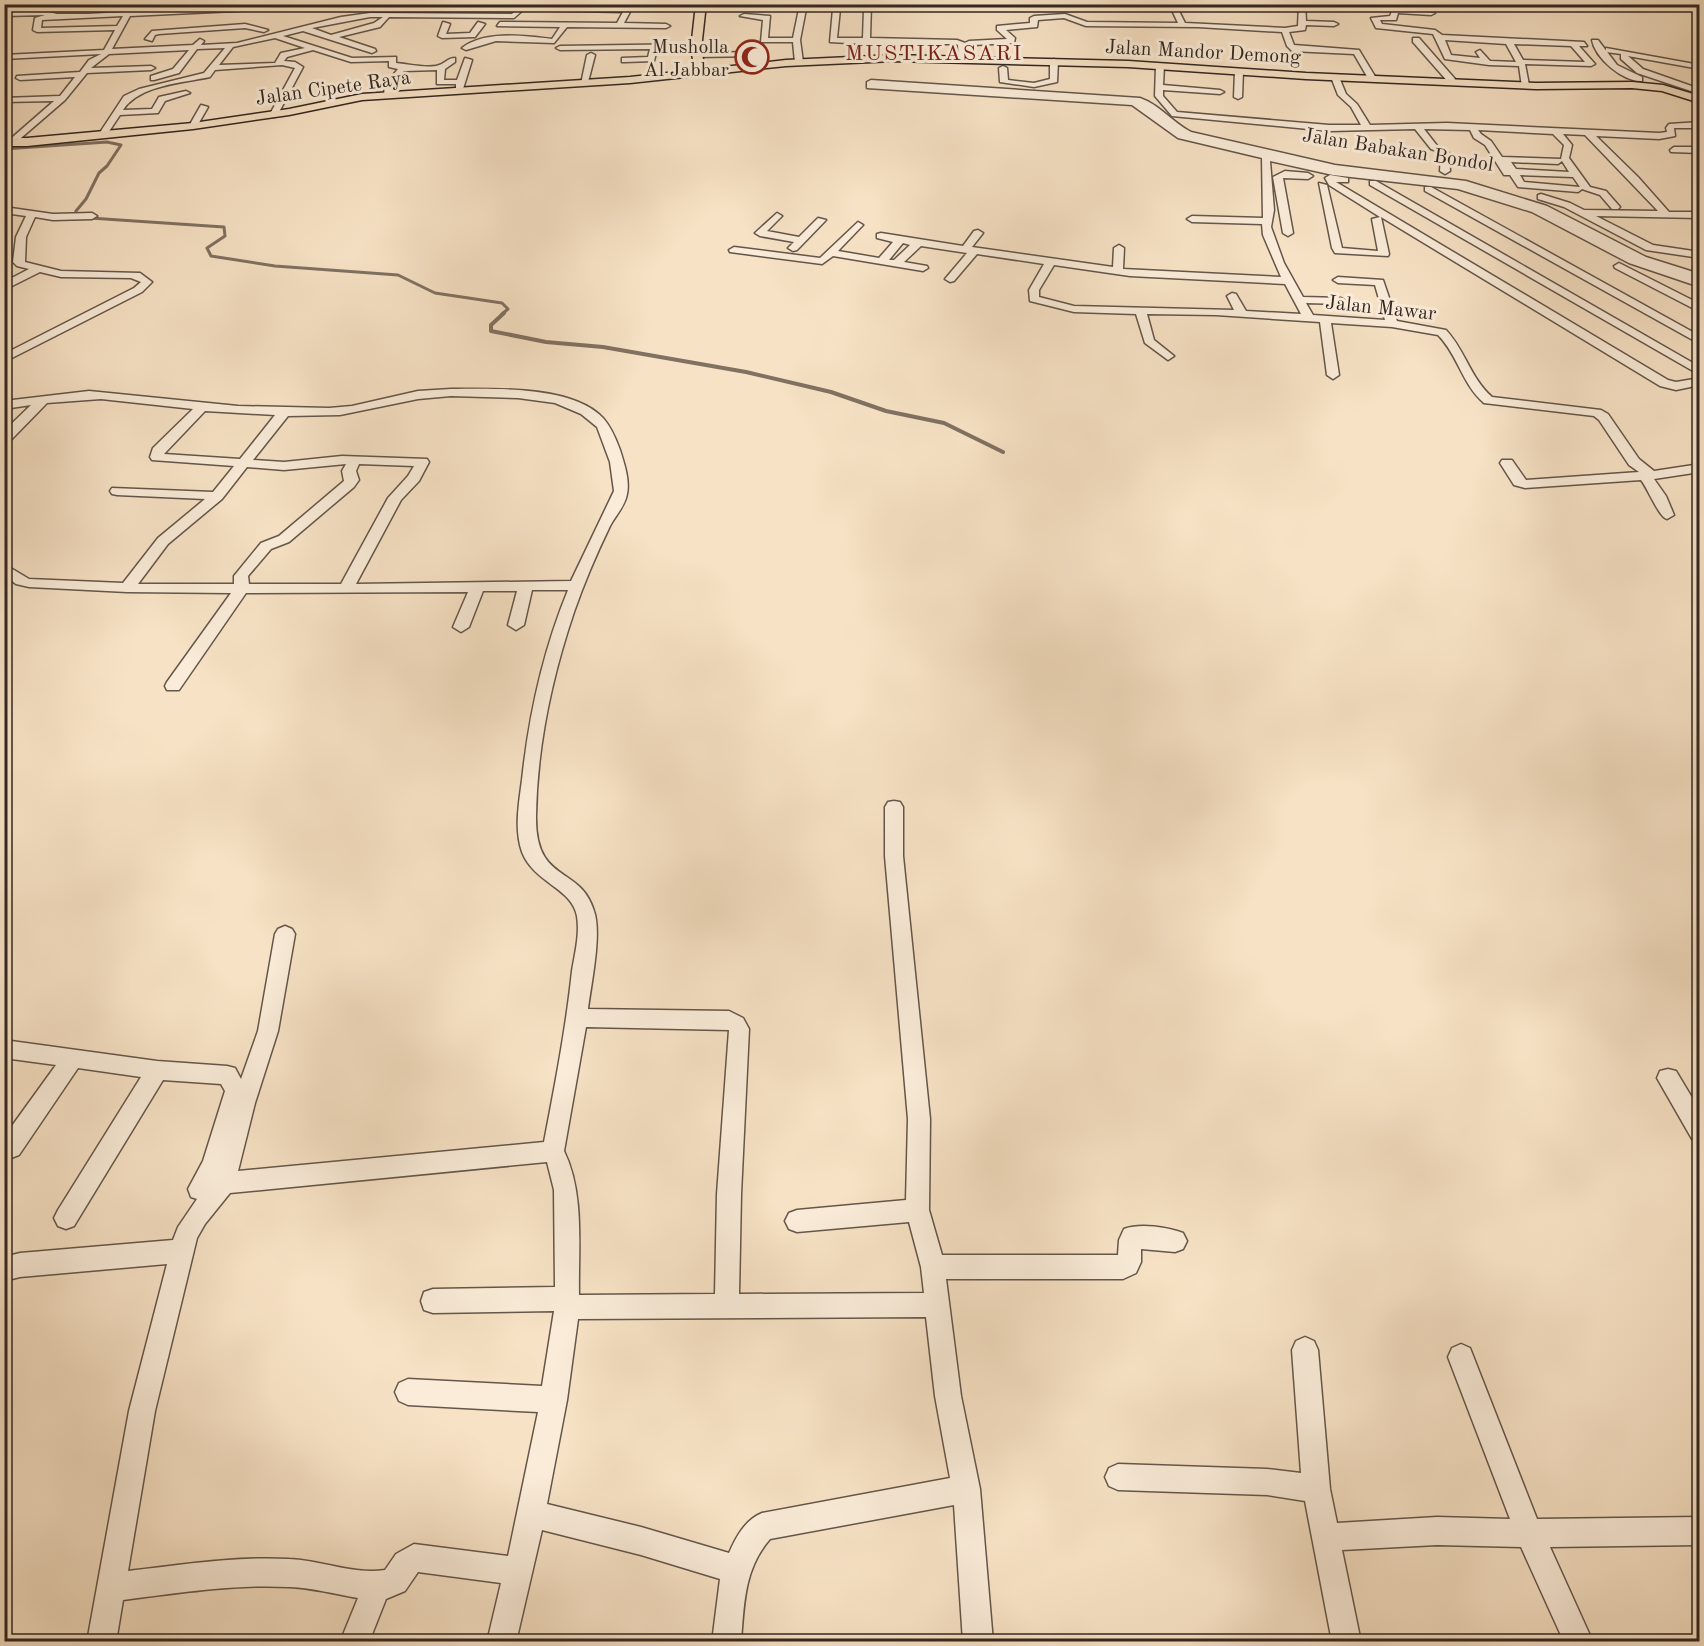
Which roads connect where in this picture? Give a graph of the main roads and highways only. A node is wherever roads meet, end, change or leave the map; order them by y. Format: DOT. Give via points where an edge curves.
graph roads {
  1 [pos="701,6"];
  2 [pos="702,73"];
  3 [pos="1700,100"];
  4 [pos="8,142"];
  1 -- 2 [label="main road" via="698,67"];
  2 -- 3 [label="main road, Jalan Mandor Demong" via="799,62 966,58 1335,77 1613,85 1663,88"];
  2 -- 4 [label="main road, Jalan Cipete Raya" via="460,86 354,98 193,126"];
}
